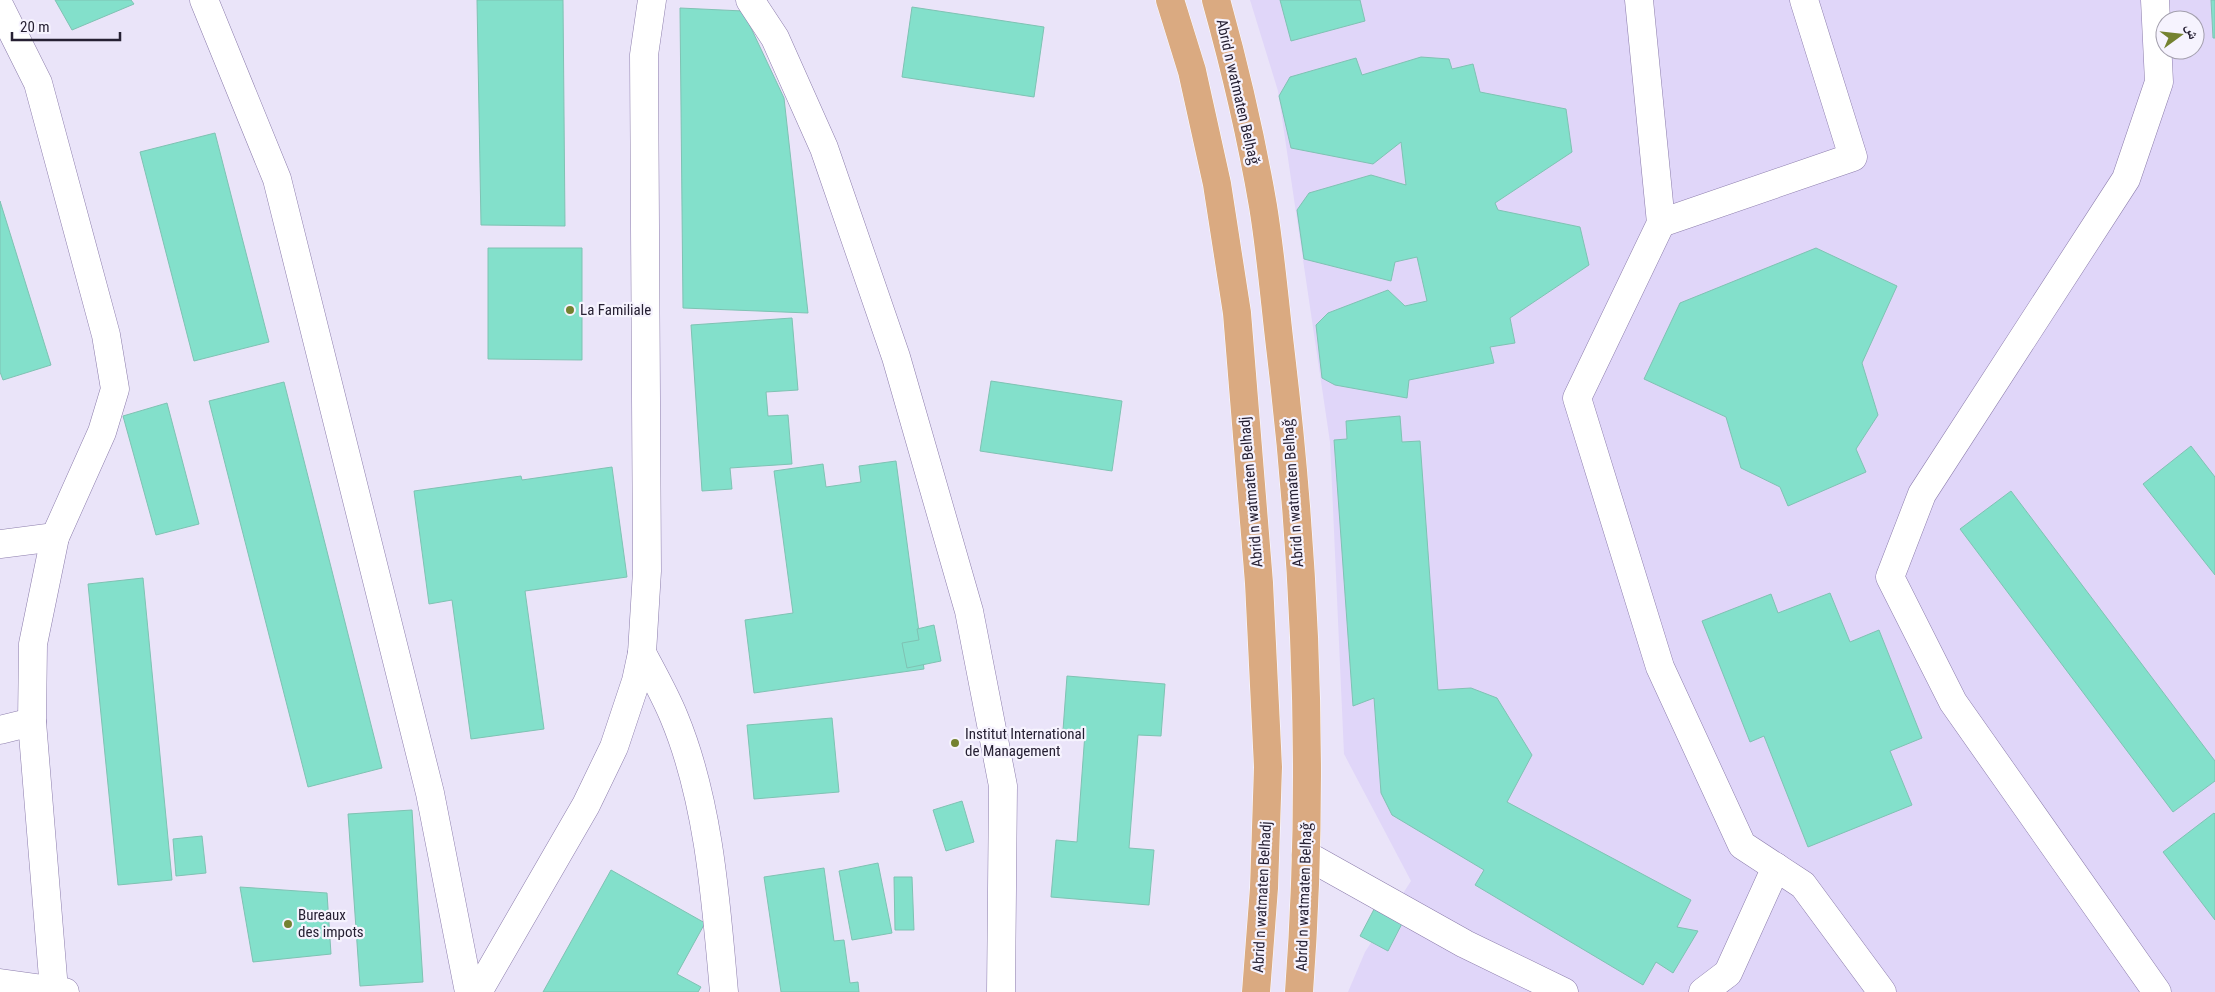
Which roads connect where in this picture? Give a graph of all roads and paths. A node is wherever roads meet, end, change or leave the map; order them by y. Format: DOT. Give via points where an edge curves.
graph roads {
  1 [pos="204,0"];
  2 [pos="652,0"];
  3 [pos="750,0"];
  4 [pos="1170,0"];
  5 [pos="1216,0"];
  6 [pos="1639,0"];
  7 [pos="1804,0"];
  8 [pos="2155,0"];
  9 [pos="0,7"];
  10 [pos="1661,223"];
  11 [pos="55,537"];
  12 [pos="0,544"];
  13 [pos="642,653"];
  14 [pos="32,722"];
  15 [pos="0,730"];
  16 [pos="1306,854"];
  17 [pos="1776,867"];
  18 [pos="0,983"];
  19 [pos="60,991"];
  20 [pos="469,992"];
  21 [pos="478,992"];
  22 [pos="724,992"];
  23 [pos="1001,992"];
  24 [pos="1256,992"];
  25 [pos="1299,992"];
  26 [pos="1564,992"];
  27 [pos="1703,992"];
  28 [pos="1882,992"];
  29 [pos="2157,992"];
  1 -- 20 [label="street" via="277,180 430,793"];
  2 -- 13 [label="street" via="644,55 647,571"];
  3 -- 23 [label="street" via="775,38 824,148 896,357 970,611 1003,786"];
  4 -- 24 [label="main road, Abrid n watmaten Belhadj" via="1192,71 1217,184 1238,322 1259,583 1268,767"];
  5 -- 16 [label="main road, Abrid n watmaten Belḥaǧ" via="1237,76 1263,206 1293,457 1308,775"];
  6 -- 10 [label="street"];
  7 -- 10 [label="street" via="1854,156"];
  8 -- 29 [label="street" via="2159,82 2126,179 1922,494 1890,577 1952,702"];
  9 -- 11 [label="street" via="38,83 106,335 115,389 102,432"];
  10 -- 17 [label="street" via="1577,398 1660,667 1742,845"];
  11 -- 12 [label="street"];
  11 -- 14 [label="street" via="33,644"];
  13 -- 21 [label="street" via="614,748 586,804"];
  13 -- 22 [label="street" via="674,717 695,781 714,882"];
  14 -- 15 [label="street"];
  14 -- 19 [label="street"];
  16 -- 25 [label="main road, Abrid n watmaten Belḥaǧ"];
  16 -- 26 [label="street" via="1465,944"];
  17 -- 27 [label="street" via="1728,973"];
  17 -- 28 [label="street" via="1803,885"];
  18 -- 19 [label="street"];
}
